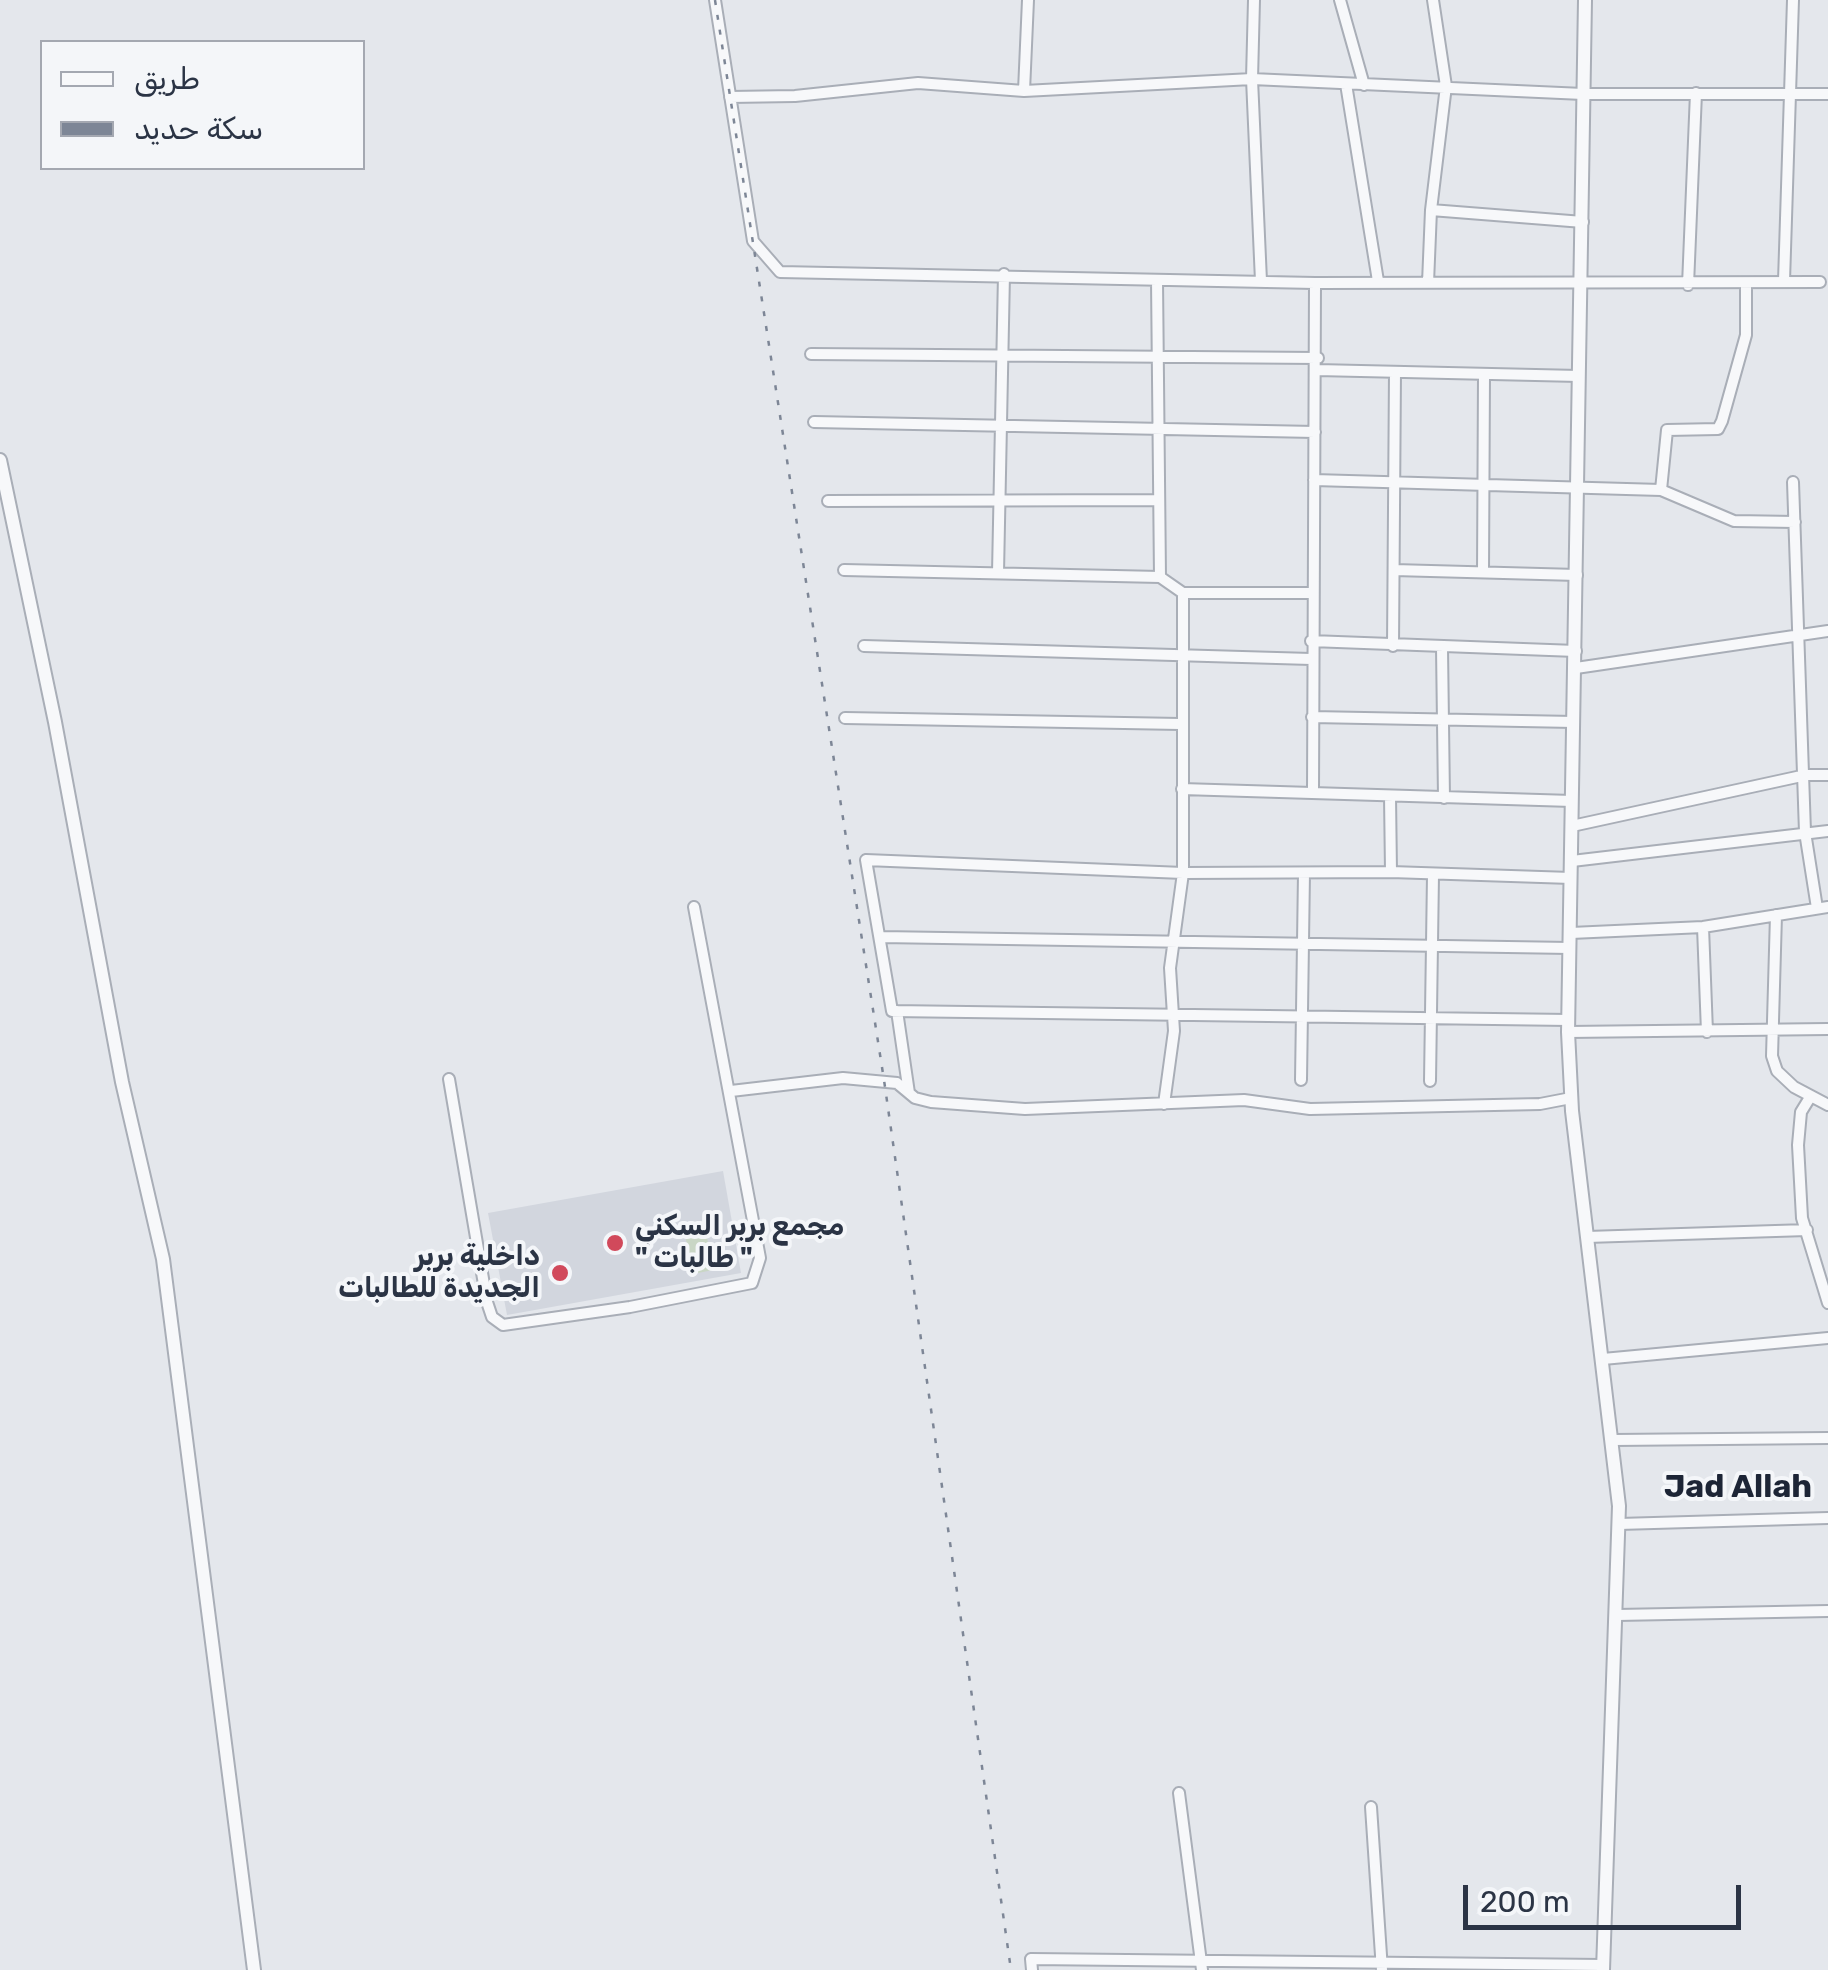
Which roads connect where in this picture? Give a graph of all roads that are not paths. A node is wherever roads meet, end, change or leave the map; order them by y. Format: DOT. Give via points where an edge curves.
graph roads {
  1 [pos="715,0"];
  2 [pos="1028,0"];
  3 [pos="1254,0"];
  4 [pos="1340,0"];
  5 [pos="1433,0"];
  6 [pos="1586,0"];
  7 [pos="1793,0"];
  8 [pos="1252,79"];
  9 [pos="1346,84"];
  10 [pos="1364,85"];
  11 [pos="1446,86"];
  12 [pos="1024,91"];
  13 [pos="1583,94"];
  14 [pos="1696,94"];
  15 [pos="1791,94"];
  16 [pos="1828,94"];
  17 [pos="730,96"];
  18 [pos="1431,210"];
  19 [pos="1583,222"];
  20 [pos="1004,274"];
  21 [pos="1157,280"];
  22 [pos="1260,281"];
  23 [pos="1378,281"];
  24 [pos="1784,282"];
  25 [pos="1820,282"];
  26 [pos="1315,283"];
  27 [pos="1428,283"];
  28 [pos="1746,283"];
  29 [pos="1580,284"];
  30 [pos="1688,285"];
  31 [pos="810,354"];
  32 [pos="1003,354"];
  33 [pos="1160,358"];
  34 [pos="1317,364"];
  35 [pos="1395,372"];
  36 [pos="1484,375"];
  37 [pos="1579,376"];
  38 [pos="814,422"];
  39 [pos="1000,428"];
  40 [pos="1159,429"];
  41 [pos="1315,432"];
  42 [pos="0,460"];
  43 [pos="1314,480"];
  44 [pos="1394,482"];
  45 [pos="1793,482"];
  46 [pos="1485,486"];
  47 [pos="1579,490"];
  48 [pos="1662,490"];
  49 [pos="1002,498"];
  50 [pos="1158,500"];
  51 [pos="828,502"];
  52 [pos="1795,522"];
  53 [pos="844,570"];
  54 [pos="1394,570"];
  55 [pos="1482,572"];
  56 [pos="998,573"];
  57 [pos="1577,575"];
  58 [pos="1160,576"];
  59 [pos="1183,593"];
  60 [pos="1312,593"];
  61 [pos="1828,630"];
  62 [pos="1800,635"];
  63 [pos="1311,641"];
  64 [pos="864,646"];
  65 [pos="1393,646"];
  66 [pos="1442,648"];
  67 [pos="1576,651"];
  68 [pos="1183,655"];
  69 [pos="1311,658"];
  70 [pos="1576,668"];
  71 [pos="1312,717"];
  72 [pos="845,718"];
  73 [pos="1441,719"];
  74 [pos="1574,722"];
  75 [pos="1180,724"];
  76 [pos="1806,775"];
  77 [pos="1828,775"];
  78 [pos="1182,789"];
  79 [pos="1312,792"];
  80 [pos="1390,796"];
  81 [pos="1444,798"];
  82 [pos="1572,801"];
  83 [pos="1572,826"];
  84 [pos="1828,831"];
  85 [pos="1805,832"];
  86 [pos="1572,861"];
  87 [pos="1391,872"];
  88 [pos="1183,873"];
  89 [pos="1304,873"];
  90 [pos="1433,875"];
  91 [pos="1572,878"];
  92 [pos="694,906"];
  93 [pos="1822,908"];
  94 [pos="1776,915"];
  95 [pos="1703,927"];
  96 [pos="1571,933"];
  97 [pos="881,938"];
  98 [pos="1173,943"];
  99 [pos="1306,945"];
  100 [pos="1432,947"];
  101 [pos="1570,948"];
  102 [pos="897,1011"];
  103 [pos="1173,1017"];
  104 [pos="1301,1017"];
  105 [pos="1430,1018"];
  106 [pos="1569,1026"];
  107 [pos="1774,1030"];
  108 [pos="1828,1030"];
  109 [pos="1706,1032"];
  110 [pos="449,1079"];
  111 [pos="1300,1080"];
  112 [pos="1430,1081"];
  113 [pos="731,1092"];
  114 [pos="908,1093"];
  115 [pos="1571,1098"];
  116 [pos="1809,1099"];
  117 [pos="1164,1104"];
  118 [pos="1828,1106"];
  119 [pos="1807,1230"];
  120 [pos="1588,1237"];
  121 [pos="1828,1303"];
  122 [pos="1828,1338"];
  123 [pos="1604,1359"];
  124 [pos="1828,1438"];
  125 [pos="1613,1440"];
  126 [pos="1828,1518"];
  127 [pos="1619,1524"];
  128 [pos="1828,1611"];
  129 [pos="1616,1615"];
  130 [pos="1179,1793"];
  131 [pos="1371,1807"];
  132 [pos="1202,1966"];
  133 [pos="1382,1966"];
  134 [pos="1603,1968"];
  135 [pos="254,1970"];
  136 [pos="1032,1970"];
  1 -- 17 [label="street"];
  2 -- 12 [label="street"];
  3 -- 8 [label="street"];
  4 -- 10 [label="street"];
  5 -- 11 [label="street"];
  6 -- 13 [label="street"];
  7 -- 15 [label="street"];
  8 -- 9 [label="street"];
  8 -- 12 [label="street"];
  8 -- 22 [label="street"];
  9 -- 10 [label="street"];
  9 -- 23 [label="street"];
  10 -- 11 [label="street"];
  11 -- 13 [label="street"];
  11 -- 18 [label="street"];
  12 -- 17 [label="street" via="918,83"];
  13 -- 14 [label="street"];
  13 -- 19 [label="street"];
  14 -- 15 [label="street"];
  14 -- 30 [label="street"];
  15 -- 16 [label="street"];
  15 -- 24 [label="street"];
  17 -- 20 [label="street" via="752,242 780,272"];
  18 -- 19 [label="street"];
  18 -- 27 [label="street"];
  19 -- 29 [label="street"];
  20 -- 21 [label="street"];
  20 -- 32 [label="street"];
  21 -- 22 [label="street"];
  21 -- 33 [label="street"];
  22 -- 26 [label="street"];
  23 -- 26 [label="street"];
  23 -- 27 [label="street"];
  24 -- 25 [label="street"];
  24 -- 28 [label="street"];
  26 -- 34 [label="street"];
  27 -- 29 [label="street"];
  28 -- 30 [label="street"];
  28 -- 48 [label="street" via="1746,335 1722,421 1718,429 1668,430"];
  29 -- 30 [label="street"];
  29 -- 37 [label="street"];
  31 -- 32 [label="street"];
  32 -- 33 [label="street"];
  32 -- 39 [label="street"];
  33 -- 34 [label="street"];
  33 -- 40 [label="street"];
  34 -- 35 [label="street"];
  34 -- 41 [label="street"];
  35 -- 36 [label="street"];
  35 -- 44 [label="street"];
  36 -- 37 [label="street"];
  36 -- 46 [label="street"];
  37 -- 47 [label="street"];
  38 -- 39 [label="street"];
  39 -- 40 [label="street"];
  39 -- 49 [label="street"];
  40 -- 41 [label="street"];
  40 -- 50 [label="street"];
  41 -- 43 [label="street"];
  42 -- 135 [label="street" via="163,1259"];
  43 -- 44 [label="street"];
  43 -- 60 [label="street"];
  44 -- 46 [label="street"];
  44 -- 54 [label="street"];
  45 -- 52 [label="street"];
  46 -- 47 [label="street"];
  46 -- 55 [label="street"];
  47 -- 48 [label="street"];
  47 -- 57 [label="street"];
  48 -- 52 [label="street" via="1734,521"];
  49 -- 50 [label="street"];
  49 -- 51 [label="street"];
  49 -- 56 [label="street"];
  50 -- 58 [label="street"];
  52 -- 62 [label="street"];
  53 -- 56 [label="street"];
  54 -- 55 [label="street"];
  54 -- 65 [label="street"];
  55 -- 57 [label="street"];
  56 -- 58 [label="street"];
  57 -- 67 [label="street"];
  58 -- 59 [label="street"];
  59 -- 60 [label="street"];
  59 -- 68 [label="street"];
  60 -- 63 [label="street"];
  61 -- 62 [label="street"];
  62 -- 70 [label="street"];
  62 -- 76 [label="street"];
  63 -- 65 [label="street"];
  63 -- 69 [label="street"];
  64 -- 68 [label="street"];
  65 -- 66 [label="street"];
  66 -- 67 [label="street"];
  66 -- 73 [label="street"];
  67 -- 70 [label="street"];
  68 -- 69 [label="street"];
  68 -- 75 [label="street"];
  69 -- 71 [label="street"];
  70 -- 74 [label="street"];
  71 -- 73 [label="street"];
  71 -- 79 [label="street"];
  72 -- 75 [label="street"];
  73 -- 74 [label="street"];
  73 -- 81 [label="street"];
  74 -- 82 [label="street"];
  75 -- 78 [label="street"];
  76 -- 77 [label="street"];
  76 -- 83 [label="street"];
  76 -- 85 [label="street"];
  78 -- 79 [label="street"];
  78 -- 88 [label="street"];
  79 -- 80 [label="street"];
  80 -- 81 [label="street"];
  80 -- 87 [label="street"];
  81 -- 82 [label="street"];
  82 -- 83 [label="street"];
  83 -- 86 [label="street"];
  84 -- 85 [label="street"];
  85 -- 86 [label="street"];
  85 -- 93 [label="street"];
  86 -- 91 [label="street"];
  87 -- 89 [label="street"];
  87 -- 90 [label="street"];
  88 -- 89 [label="street"];
  88 -- 97 [label="street" via="866,860"];
  88 -- 98 [label="street"];
  89 -- 99 [label="street"];
  90 -- 91 [label="street"];
  90 -- 100 [label="street"];
  91 -- 96 [label="street"];
  92 -- 113 [label="street"];
  93 -- 94 [label="street"];
  94 -- 95 [label="street"];
  94 -- 107 [label="street"];
  95 -- 96 [label="street"];
  95 -- 109 [label="street"];
  96 -- 101 [label="street"];
  97 -- 98 [label="street"];
  97 -- 102 [label="street"];
  98 -- 99 [label="street"];
  98 -- 103 [label="street"];
  99 -- 100 [label="street"];
  99 -- 104 [label="street"];
  100 -- 101 [label="street"];
  100 -- 105 [label="street"];
  101 -- 106 [label="street"];
  102 -- 103 [label="street"];
  102 -- 114 [label="street"];
  103 -- 104 [label="street"];
  103 -- 117 [label="street"];
  104 -- 105 [label="street"];
  104 -- 111 [label="street"];
  105 -- 106 [label="street"];
  105 -- 112 [label="street"];
  106 -- 109 [label="street"];
  106 -- 115 [label="street"];
  107 -- 108 [label="street"];
  107 -- 109 [label="street"];
  107 -- 116 [label="street" via="1777,1072"];
  110 -- 113 [label="street" via="487,1302 492,1317 513,1326 752,1283 760,1258"];
  113 -- 114 [label="street" via="844,1078 884,1080"];
  114 -- 117 [label="street" via="931,1102 1025,1109"];
  115 -- 117 [label="street" via="1310,1109 1244,1100"];
  115 -- 120 [label="street"];
  116 -- 118 [label="street"];
  116 -- 119 [label="street" via="1798,1145"];
  119 -- 120 [label="street"];
  119 -- 121 [label="street"];
  120 -- 123 [label="street"];
  122 -- 123 [label="street"];
  123 -- 125 [label="street"];
  124 -- 125 [label="street"];
  125 -- 127 [label="street"];
  126 -- 127 [label="street"];
  127 -- 129 [label="street"];
  128 -- 129 [label="street"];
  129 -- 134 [label="street"];
  130 -- 132 [label="street"];
  131 -- 133 [label="street"];
  132 -- 133 [label="street"];
  132 -- 136 [label="street" via="1030,1959"];
  133 -- 134 [label="street"];
}
